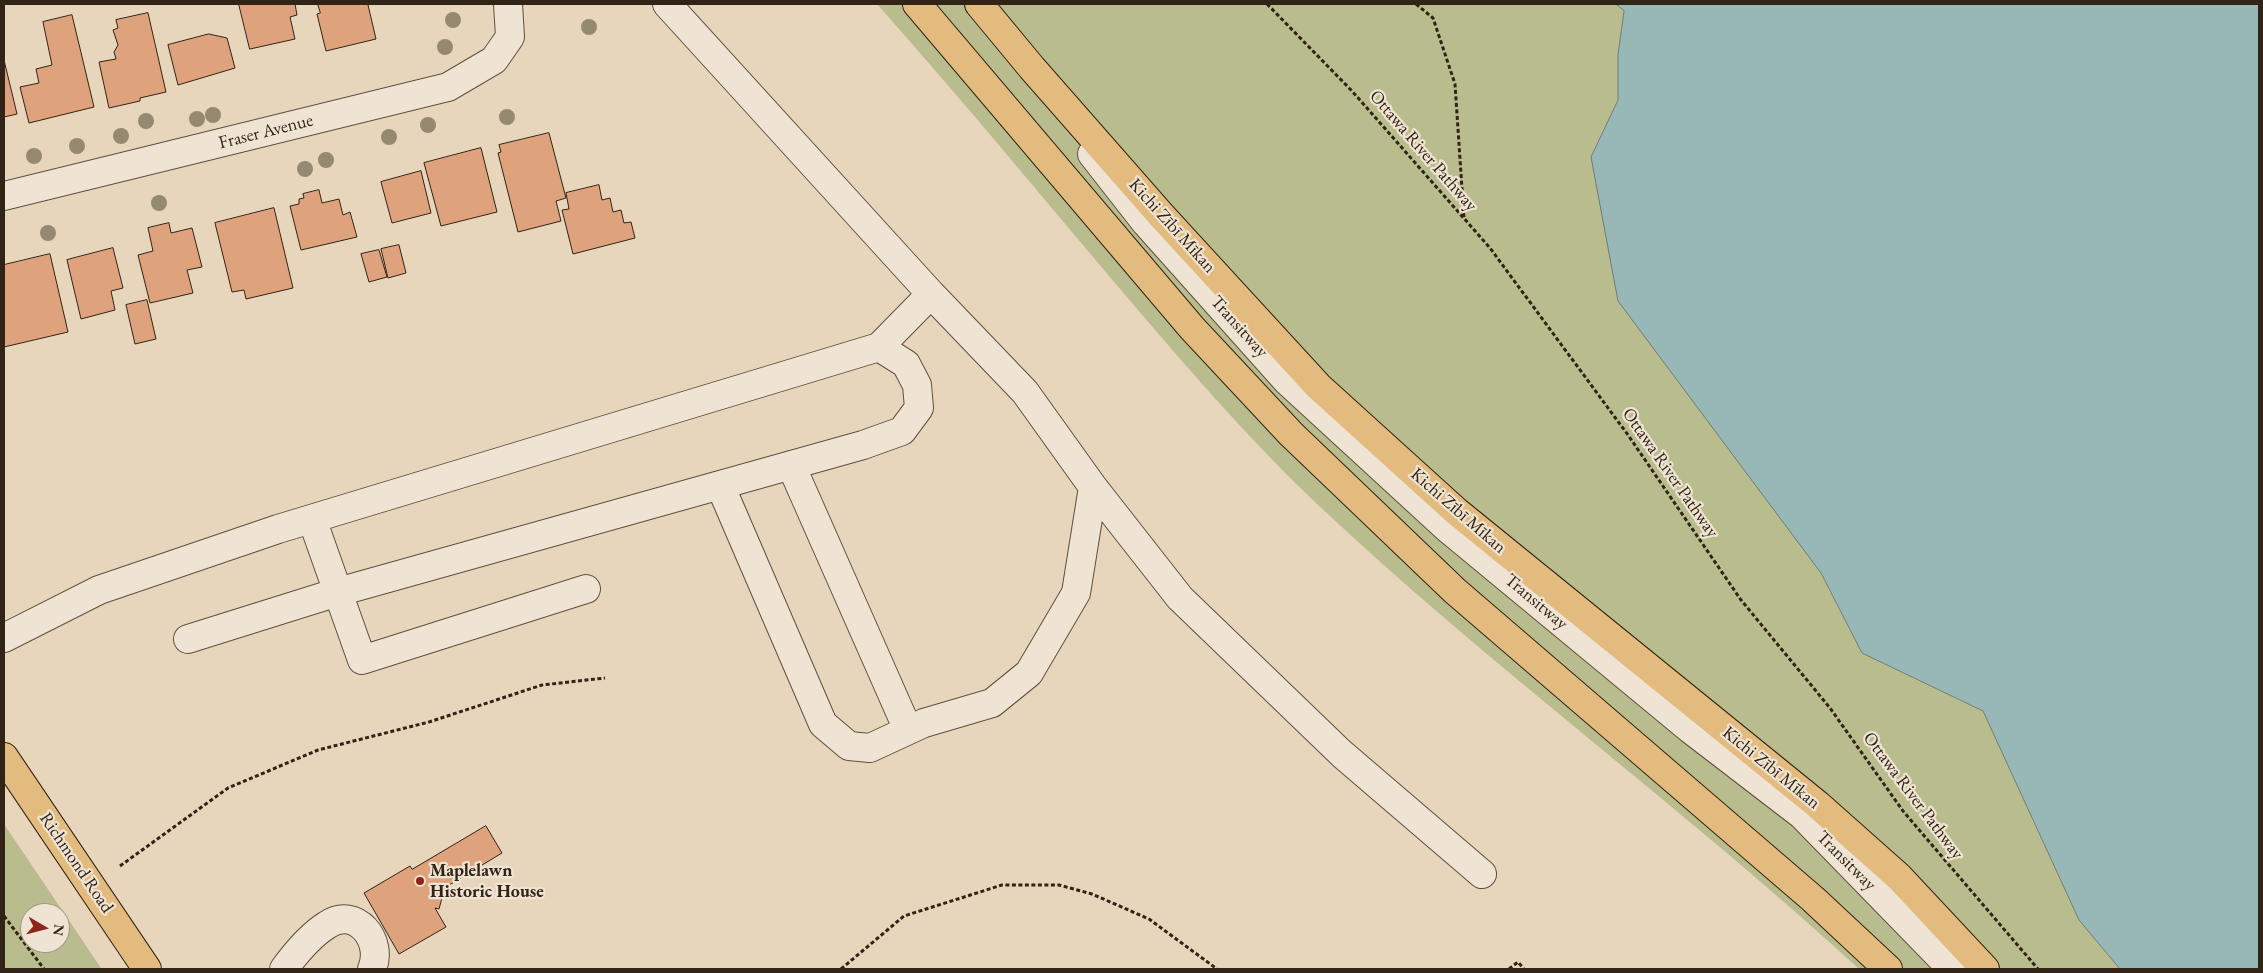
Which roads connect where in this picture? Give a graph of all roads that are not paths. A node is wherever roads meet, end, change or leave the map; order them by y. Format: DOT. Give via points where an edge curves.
graph roads {
  1 [pos="508,4"];
  2 [pos="667,4"];
  3 [pos="917,4"];
  4 [pos="979,4"];
  5 [pos="1032,68"];
  6 [pos="4,196"];
  7 [pos="931,294"];
  8 [pos="879,348"];
  9 [pos="791,465"];
  10 [pos="720,485"];
  11 [pos="1093,487"];
  12 [pos="312,519"];
  13 [pos="586,588"];
  14 [pos="338,592"];
  15 [pos="4,638"];
  16 [pos="188,639"];
  17 [pos="908,730"];
  18 [pos="4,757"];
  19 [pos="1482,874"];
  20 [pos="148,969"];
  21 [pos="284,969"];
  22 [pos="372,969"];
  23 [pos="1888,969"];
  24 [pos="1952,969"];
  25 [pos="1985,969"];
  1 -- 6 [label="street, Fraser Avenue" via="510,37 494,60 448,87"];
  2 -- 7 [label="street"];
  3 -- 23 [label="main road" via="1186,320 1291,434 1455,591 1813,898"];
  4 -- 5 [label="main road, Kichi Zībī Mīkan"];
  5 -- 24 [label="street, Transitway" via="1081,140 1146,223 1287,381 1447,528 1690,730 1802,816"];
  5 -- 25 [label="main road, Kichi Zībī Mīkan" via="1318,386 1457,512 1818,805 1899,877"];
  7 -- 8 [label="street"];
  7 -- 11 [label="street" via="1025,392"];
  8 -- 9 [label="street" via="906,364 917,385 919,408 902,431"];
  8 -- 12 [label="street"];
  9 -- 10 [label="street"];
  9 -- 17 [label="street"];
  10 -- 14 [label="street"];
  10 -- 17 [label="street" via="823,724 849,746 870,748"];
  11 -- 17 [label="street" via="1076,593 1028,673 992,703"];
  11 -- 19 [label="street" via="1180,598 1342,754"];
  12 -- 14 [label="street"];
  12 -- 15 [label="street" via="99,590"];
  13 -- 14 [label="street" via="362,660"];
  14 -- 16 [label="street"];
  18 -- 20 [label="main road, Richmond Road"];
  21 -- 22 [label="street" via="307,943 328,924 338,920 351,921 371,934 376,951"];
}
